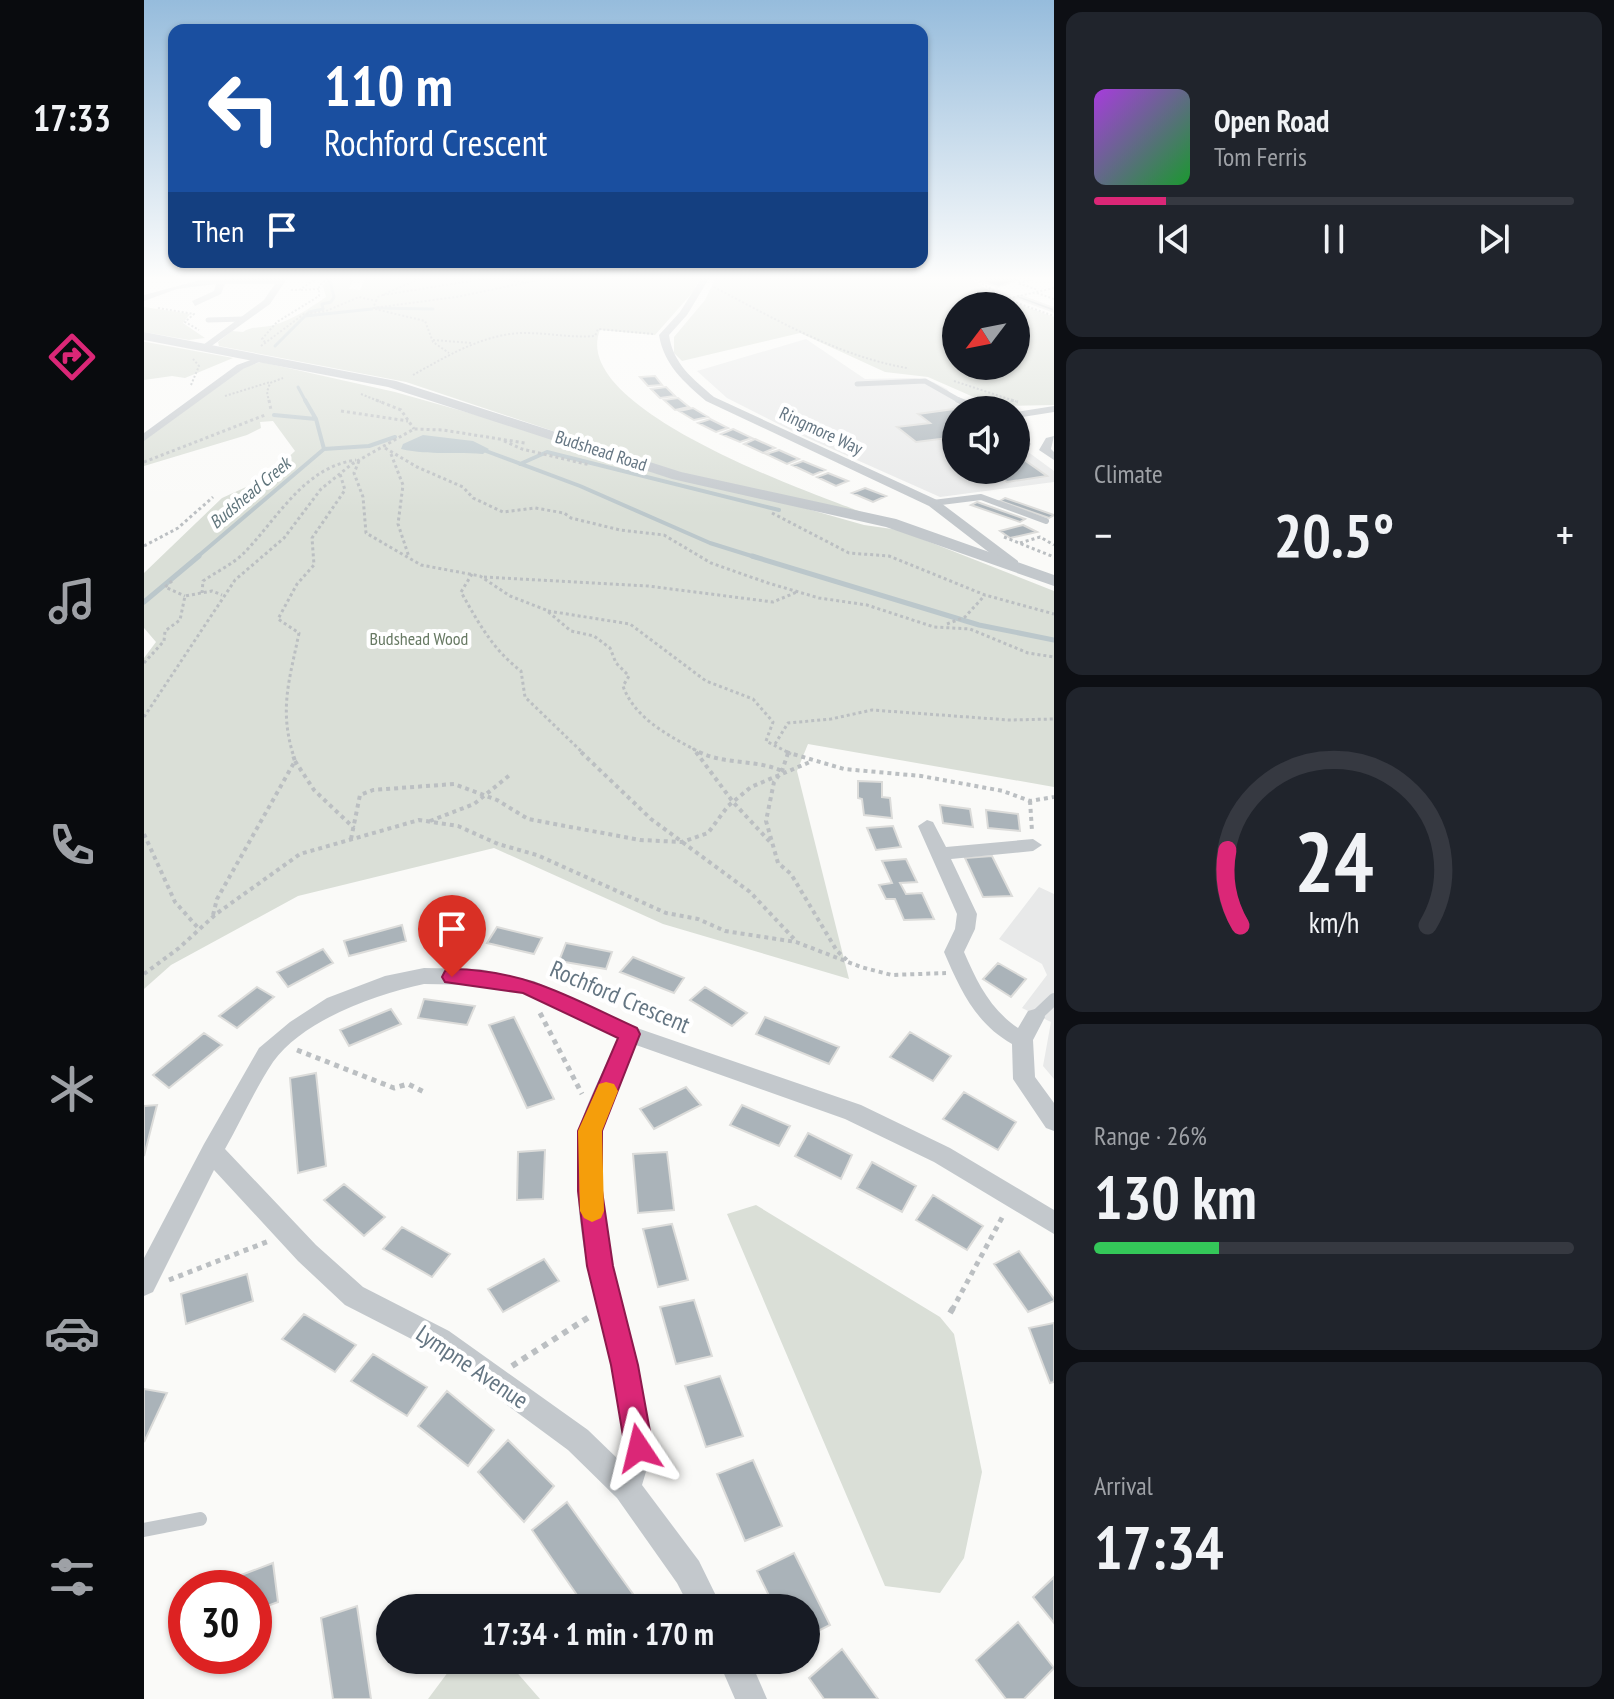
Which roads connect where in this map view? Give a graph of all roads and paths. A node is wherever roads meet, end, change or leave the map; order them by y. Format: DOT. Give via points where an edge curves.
graph roads {
  1 [pos="188,356"];
  2 [pos="256,356"];
  3 [pos="288,356"];
  4 [pos="444,356"];
  5 [pos="668,356"];
  6 [pos="865,356"];
  7 [pos="916,370"];
  8 [pos="290,378"];
  9 [pos="952,380"];
  10 [pos="857,384"];
  11 [pos="394,385"];
  12 [pos="186,390"];
  13 [pos="357,392"];
  14 [pos="955,396"];
  15 [pos="1054,409"];
  16 [pos="271,410"];
  17 [pos="341,411"];
  18 [pos="1030,411"];
  19 [pos="265,415"];
  20 [pos="408,421"];
  21 [pos="414,429"];
  22 [pos="144,438"];
  23 [pos="1052,440"];
  24 [pos="385,448"];
  25 [pos="391,453"];
  26 [pos="1054,457"];
  27 [pos="359,461"];
  28 [pos="144,462"];
  29 [pos="601,467"];
  30 [pos="340,474"];
  31 [pos="213,497"];
  32 [pos="933,503"];
  33 [pos="765,510"];
  34 [pos="1046,521"];
  35 [pos="964,528"];
  36 [pos="940,540"];
  37 [pos="1019,544"];
  38 [pos="1054,545"];
  39 [pos="144,546"];
  40 [pos="409,559"];
  41 [pos="1013,564"];
  42 [pos="472,574"];
  43 [pos="480,576"];
  44 [pos="172,581"];
  45 [pos="1054,581"];
  46 [pos="799,592"];
  47 [pos="202,593"];
  48 [pos="222,595"];
  49 [pos="985,595"];
  50 [pos="185,596"];
  51 [pos="546,610"];
  52 [pos="1054,614"];
  53 [pos="945,625"];
  54 [pos="1054,657"];
  55 [pos="144,663"];
  56 [pos="144,717"];
  57 [pos="1054,719"];
  58 [pos="775,744"];
  59 [pos="691,746"];
  60 [pos="788,753"];
  61 [pos="295,761"];
  62 [pos="813,761"];
  63 [pos="782,771"];
  64 [pos="511,774"];
  65 [pos="487,796"];
  66 [pos="1054,797"];
  67 [pos="1030,801"];
  68 [pos="733,802"];
  69 [pos="427,822"];
  70 [pos="927,826"];
  71 [pos="354,828"];
  72 [pos="144,834"];
  73 [pos="351,839"];
  74 [pos="682,842"];
  75 [pos="773,844"];
  76 [pos="1033,845"];
  77 [pos="939,854"];
  78 [pos="213,918"];
  79 [pos="200,930"];
  80 [pos="798,943"];
  81 [pos="849,962"];
  82 [pos="144,974"];
  83 [pos="964,974"];
  84 [pos="1054,999"];
  85 [pos="542,1015"];
  86 [pos="1035,1017"];
  87 [pos="630,1034"];
  88 [pos="1022,1040"];
  89 [pos="280,1044"];
  90 [pos="572,1075"];
  91 [pos="426,1093"];
  92 [pos="1054,1121"];
  93 [pos="212,1151"];
  94 [pos="1000,1224"];
  95 [pos="1052,1224"];
  96 [pos="289,1234"];
  97 [pos="151,1284"];
  98 [pos="610,1305"];
  99 [pos="950,1313"];
  100 [pos="493,1378"];
  101 [pos="627,1488"];
  102 [pos="200,1519"];
  103 [pos="144,1530"];
  104 [pos="700,1594"];
  105 [pos="740,1674"];
  106 [pos="751,1699"];
  1 -- 12 [label="path" via="199,366"];
  2 -- 22 [label="street"];
  3 -- 11 [label="street, Budshead Road"];
  4 -- 11 [label="path"];
  5 -- 32 [label="street, Ringmore Way" via="710,399"];
  6 -- 7 [label="path"];
  8 -- 16 [label="path" via="270,383"];
  9 -- 15 [label="path"];
  10 -- 14 [label="lane" via="925,381"];
  11 -- 36 [label="street, Budshead Road" via="677,476 890,523"];
  13 -- 20 [label="path" via="401,410"];
  15 -- 18 [label="street"];
  17 -- 20 [label="path"];
  19 -- 28 [label="path"];
  20 -- 21 [label="path"];
  21 -- 24 [label="path"];
  21 -- 29 [label="path" via="492,439"];
  23 -- 26 [label="street" via="1045,450"];
  24 -- 25 [label="path"];
  24 -- 27 [label="path"];
  25 -- 40 [label="path" via="403,485 398,524"];
  25 -- 46 [label="path" via="503,512 535,508 620,530 664,535 711,563"];
  27 -- 30 [label="path"];
  27 -- 40 [label="path" via="354,473 363,497 366,533"];
  27 -- 47 [label="path" via="334,463 281,506 243,554 203,581"];
  30 -- 48 [label="path" via="321,489 284,538"];
  30 -- 61 [label="path" via="345,490 312,538 314,565 296,581 278,619 299,633 284,706"];
  31 -- 39 [label="path" via="178,528"];
  32 -- 34 [label="lane" via="981,497"];
  32 -- 35 [label="street, Ringmore Way"];
  33 -- 49 [label="path" via="849,553 889,556"];
  35 -- 36 [label="street"];
  35 -- 41 [label="street, Ringmore Way"];
  36 -- 41 [label="street, Budshead Road"];
  37 -- 38 [label="path" via="1040,537"];
  40 -- 42 [label="path"];
  41 -- 45 [label="street, Budshead Road"];
  42 -- 43 [label="path"];
  42 -- 74 [label="path" via="461,592 491,644 521,671 525,697 651,819"];
  43 -- 46 [label="path" via="648,586 773,602"];
  43 -- 51 [label="path" via="510,596"];
  44 -- 50 [label="path" via="165,587"];
  46 -- 53 [label="path" via="867,605 934,627"];
  47 -- 48 [label="path"];
  47 -- 50 [label="path"];
  48 -- 56 [label="path"];
  49 -- 52 [label="path"];
  49 -- 53 [label="path" via="965,617"];
  50 -- 55 [label="path" via="180,620 165,631 164,641"];
  51 -- 58 [label="path" via="630,624 706,681 753,699 773,722 766,741"];
  51 -- 59 [label="path" via="571,631 594,636 610,648 629,676 623,686 627,697 653,725"];
  53 -- 54 [label="path"];
  57 -- 58 [label="path" via="872,710 788,723"];
  58 -- 60 [label="path"];
  59 -- 63 [label="path" via="716,760 761,762"];
  59 -- 68 [label="path"];
  60 -- 62 [label="path"];
  60 -- 63 [label="path"];
  61 -- 71 [label="path" via="314,790"];
  61 -- 78 [label="path" via="217,899"];
  62 -- 63 [label="path"];
  62 -- 67 [label="path" via="1003,791"];
  63 -- 68 [label="path"];
  63 -- 75 [label="path" via="774,782 766,821"];
  64 -- 65 [label="path"];
  65 -- 69 [label="path" via="462,812"];
  65 -- 71 [label="path" via="454,784 373,790 360,795"];
  65 -- 74 [label="path" via="528,819 640,840"];
  66 -- 67 [label="path"];
  67 -- 76 [label="path"];
  68 -- 74 [label="path" via="708,833"];
  68 -- 75 [label="path"];
  69 -- 73 [label="path"];
  69 -- 80 [label="path" via="458,826 537,855 666,913 725,931"];
  70 -- 77 [label="street"];
  71 -- 73 [label="path"];
  72 -- 79 [label="path" via="161,880 191,926"];
  73 -- 78 [label="path" via="300,854"];
  74 -- 80 [label="path" via="750,892"];
  75 -- 81 [label="path" via="778,863 791,874"];
  76 -- 77 [label="street"];
  77 -- 83 [label="street" via="967,914 954,952"];
  78 -- 79 [label="path"];
  79 -- 82 [label="path"];
  80 -- 81 [label="path"];
  81 -- 83 [label="path" via="892,975"];
  83 -- 88 [label="street" via="998,1028"];
  84 -- 86 [label="lane"];
  85 -- 90 [label="path"];
  86 -- 88 [label="street"];
  87 -- 89 [label="street, Rochford Crescent" via="527,986 480,977 424,976 334,1004"];
  87 -- 95 [label="street, Rochford Crescent" via="853,1112 942,1155"];
  87 -- 98 [label="street" via="590,1131 590,1191"];
  88 -- 92 [label="street" via="1024,1079"];
  89 -- 91 [label="path" via="394,1088 408,1084"];
  89 -- 93 [label="street, Rochford Crescent" via="267,1054"];
  93 -- 96 [label="street, Lympne Avenue"];
  93 -- 97 [label="street, Rochford Crescent"];
  94 -- 99 [label="path"];
  96 -- 97 [label="path"];
  96 -- 100 [label="street, Lympne Avenue" via="354,1296 440,1340"];
  98 -- 100 [label="path"];
  98 -- 101 [label="street" via="639,1448"];
  100 -- 101 [label="street, Lympne Avenue" via="578,1440"];
  101 -- 104 [label="street, Lympne Avenue"];
  102 -- 103 [label="lane"];
  105 -- 106 [label="street"];
}
